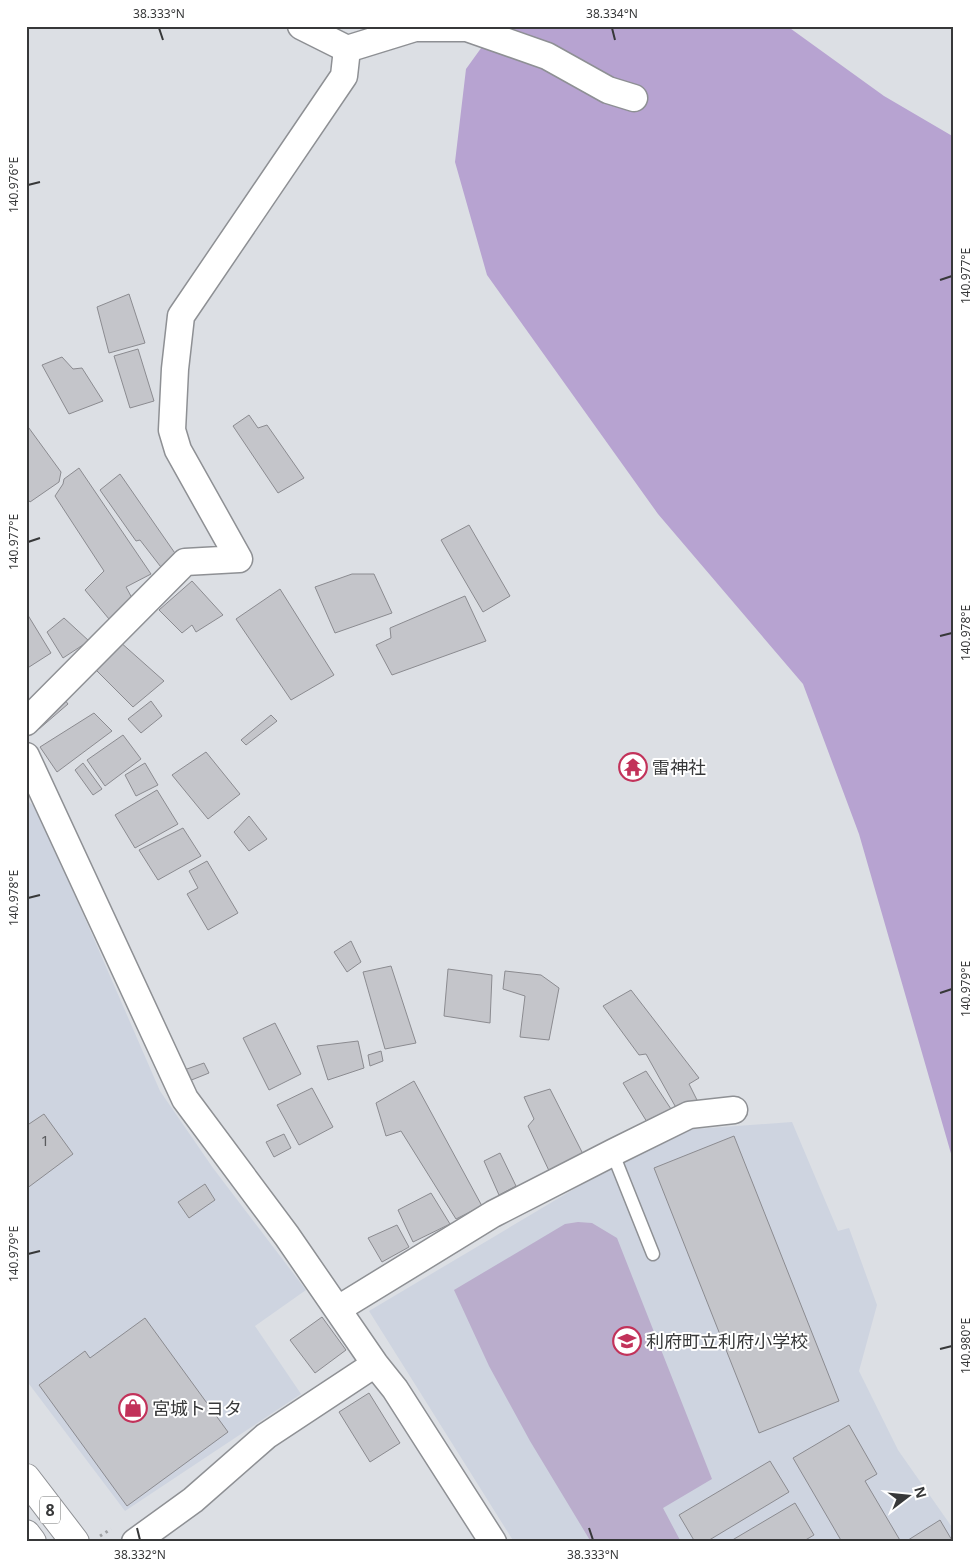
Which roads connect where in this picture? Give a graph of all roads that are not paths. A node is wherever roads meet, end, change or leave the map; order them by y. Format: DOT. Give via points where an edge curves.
graph roads {
  1 [pos="301,26"];
  2 [pos="347,50"];
  3 [pos="634,98"];
  4 [pos="26,722"];
  5 [pos="26,756"];
  6 [pos="734,1110"];
  7 [pos="614,1152"];
  8 [pos="653,1254"];
  9 [pos="338,1309"];
  10 [pos="375,1364"];
  11 [pos="26,1478"];
  12 [pos="26,1534"];
  13 [pos="32,1542"];
  14 [pos="75,1542"];
  15 [pos="135,1542"];
  16 [pos="493,1542"];
  1 -- 2 [label="street"];
  2 -- 3 [label="street" via="416,28 467,28 547,56 608,90"];
  2 -- 4 [label="street" via="344,76 181,316 172,430 178,450 240,559 185,562"];
  5 -- 9 [label="street" via="185,1098"];
  6 -- 7 [label="street" via="689,1115"];
  7 -- 8 [label="lane"];
  7 -- 9 [label="street" via="493,1214"];
  9 -- 10 [label="street"];
  10 -- 15 [label="street" via="266,1436 193,1500"];
  10 -- 16 [label="street" via="395,1389"];
  11 -- 14 [label="main road, 8"];
  12 -- 13 [label="main road, 8"];
}
